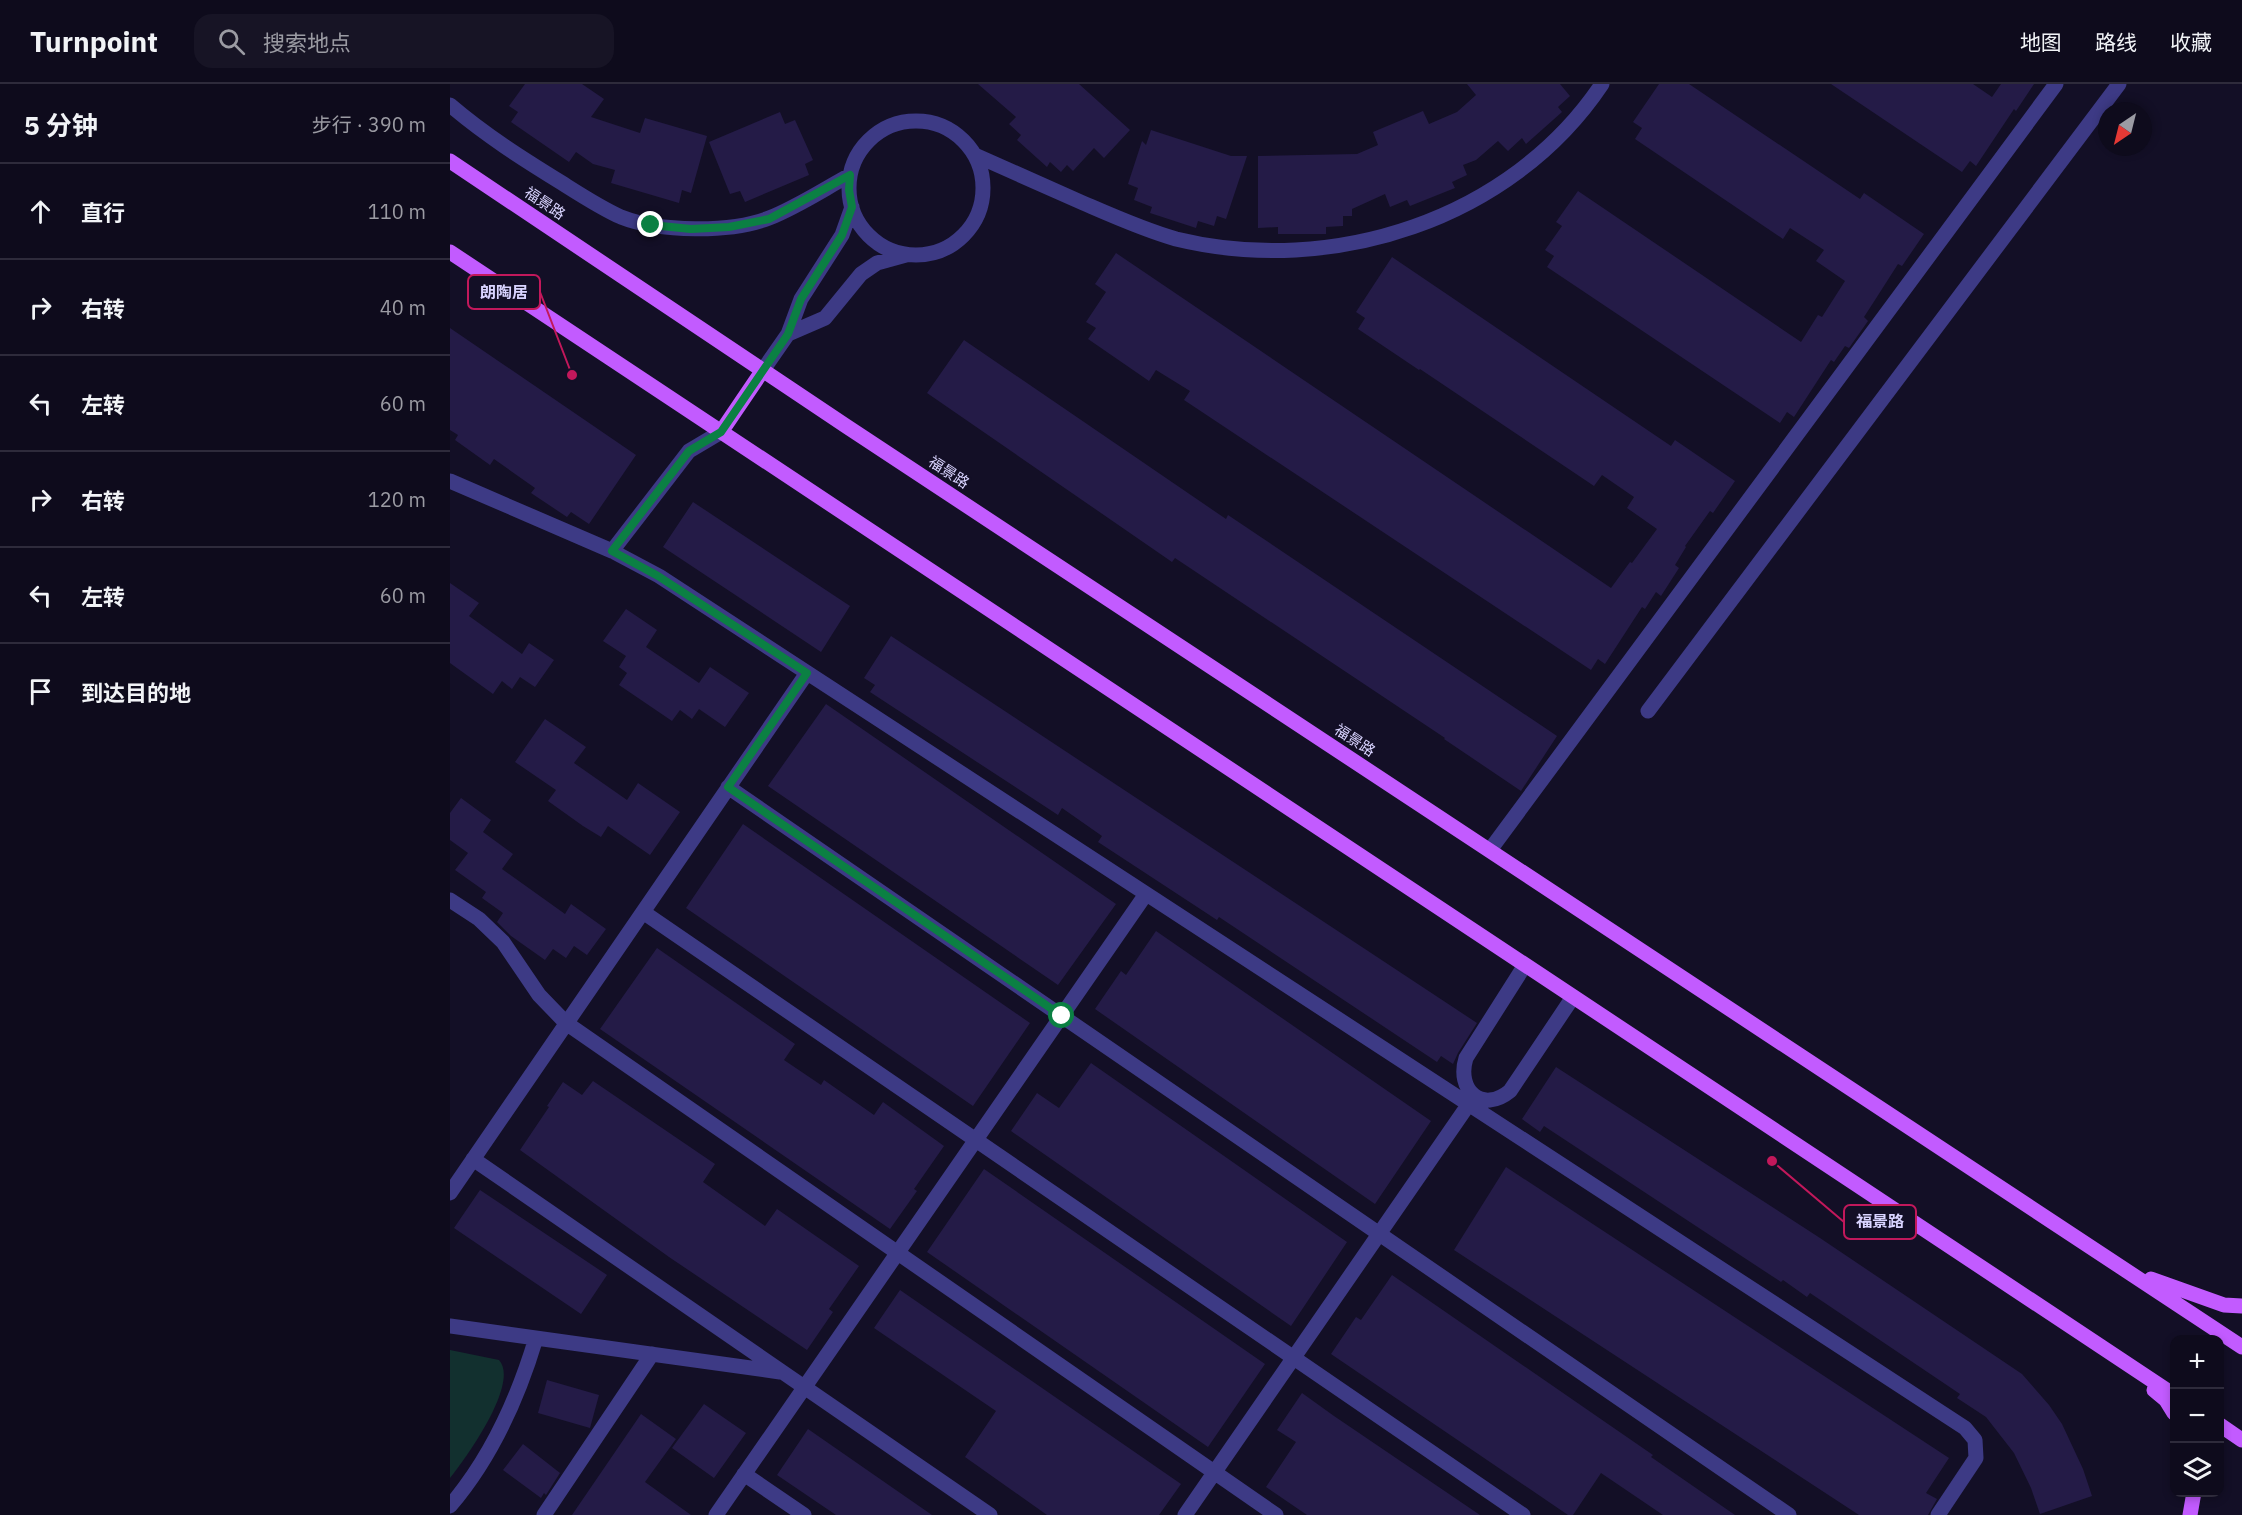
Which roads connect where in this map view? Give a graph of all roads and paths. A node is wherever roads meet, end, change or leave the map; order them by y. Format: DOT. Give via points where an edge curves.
graph roads {
  1 [pos="1602,84"];
  2 [pos="2056,84"];
  3 [pos="2119,84"];
  4 [pos="450,105"];
  5 [pos="975,155"];
  6 [pos="450,160"];
  7 [pos="850,175"];
  8 [pos="852,207"];
  9 [pos="450,252"];
  10 [pos="906,255"];
  11 [pos="788,334"];
  12 [pos="763,370"];
  13 [pos="721,432"];
  14 [pos="450,481"];
  15 [pos="612,551"];
  16 [pos="807,673"];
  17 [pos="1648,711"];
  18 [pos="728,787"];
  19 [pos="1491,850"];
  20 [pos="1146,894"];
  21 [pos="450,900"];
  22 [pos="643,912"];
  23 [pos="1525,965"];
  24 [pos="1573,997"];
  25 [pos="1062,1016"];
  26 [pos="566,1023"];
  27 [pos="1472,1101"];
  28 [pos="976,1140"];
  29 [pos="473,1159"];
  30 [pos="450,1193"];
  31 [pos="1380,1234"];
  32 [pos="898,1253"];
  33 [pos="2125,1269"];
  34 [pos="2242,1306"];
  35 [pos="450,1326"];
  36 [pos="536,1338"];
  37 [pos="2242,1347"];
  38 [pos="652,1354"];
  39 [pos="2113,1354"];
  40 [pos="1294,1358"];
  41 [pos="783,1373"];
  42 [pos="805,1388"];
  43 [pos="2170,1392"];
  44 [pos="2170,1406"];
  45 [pos="2224,1428"];
  46 [pos="2242,1440"];
  47 [pos="1215,1473"];
  48 [pos="744,1474"];
  49 [pos="2193,1497"];
  50 [pos="450,1506"];
  51 [pos="544,1515"];
  52 [pos="716,1515"];
  53 [pos="804,1515"];
  54 [pos="990,1515"];
  55 [pos="1185,1515"];
  56 [pos="1276,1515"];
  57 [pos="1523,1515"];
  58 [pos="1789,1515"];
  59 [pos="1938,1515"];
  60 [pos="2190,1515"];
  1 -- 5 [label="lane" via="1552,141 1488,191 1416,227 1337,247 1256,251 1175,238 1137,226"];
  2 -- 19 [label="lane"];
  3 -- 17 [label="lane"];
  4 -- 7 [label="lane" via="513,153 578,193 622,217 651,225 691,229 769,219"];
  5 -- 7 [label="lane" via="951,130 934,123 900,122 884,129 861,148"];
  5 -- 10 [label="lane" via="984,188 975,221 965,235 937,253"];
  6 -- 12 [label="main road, 福景路"];
  7 -- 8 [label="lane"];
  8 -- 10 [label="lane" via="872,238 891,251"];
  8 -- 11 [label="lane" via="842,235 801,299"];
  9 -- 13 [label="main road"];
  10 -- 11 [label="lane" via="869,268 825,318"];
  11 -- 12 [label="lane"];
  12 -- 13 [label="main road"];
  12 -- 19 [label="main road, 福景路"];
  13 -- 15 [label="lane" via="689,451"];
  13 -- 23 [label="main road"];
  14 -- 15 [label="lane"];
  15 -- 16 [label="lane" via="658,576"];
  16 -- 18 [label="lane"];
  16 -- 20 [label="lane"];
  18 -- 22 [label="lane"];
  18 -- 25 [label="lane"];
  19 -- 33 [label="main road, 福景路"];
  20 -- 25 [label="lane"];
  20 -- 27 [label="lane"];
  21 -- 26 [label="lane" via="503,942 539,995"];
  22 -- 26 [label="lane"];
  22 -- 28 [label="lane"];
  23 -- 24 [label="main road"];
  23 -- 27 [label="lane" via="1466,1058 1465,1084"];
  24 -- 27 [label="lane" via="1510,1091 1501,1098"];
  24 -- 39 [label="main road"];
  25 -- 28 [label="lane"];
  25 -- 31 [label="lane"];
  26 -- 29 [label="lane"];
  26 -- 32 [label="lane"];
  27 -- 31 [label="lane"];
  27 -- 59 [label="lane" via="1965,1428 1975,1440 1976,1458"];
  28 -- 32 [label="lane"];
  28 -- 40 [label="lane"];
  29 -- 30 [label="lane"];
  29 -- 41 [label="lane"];
  31 -- 40 [label="lane"];
  31 -- 58 [label="lane"];
  32 -- 42 [label="lane"];
  32 -- 47 [label="lane"];
  33 -- 34 [label="main road" via="2224,1305"];
  33 -- 37 [label="main road, 福景路"];
  35 -- 36 [label="lane"];
  36 -- 38 [label="lane"];
  36 -- 50 [label="lane" via="516,1396 494,1440"];
  38 -- 41 [label="lane"];
  38 -- 51 [label="lane"];
  39 -- 43 [label="main road"];
  39 -- 44 [label="main road"];
  40 -- 47 [label="lane"];
  40 -- 57 [label="lane"];
  41 -- 42 [label="lane"];
  42 -- 48 [label="lane"];
  42 -- 54 [label="lane"];
  45 -- 46 [label="main road"];
  47 -- 55 [label="lane"];
  47 -- 56 [label="lane"];
  48 -- 52 [label="lane"];
  48 -- 53 [label="lane"];
  49 -- 60 [label="main road"];
}
